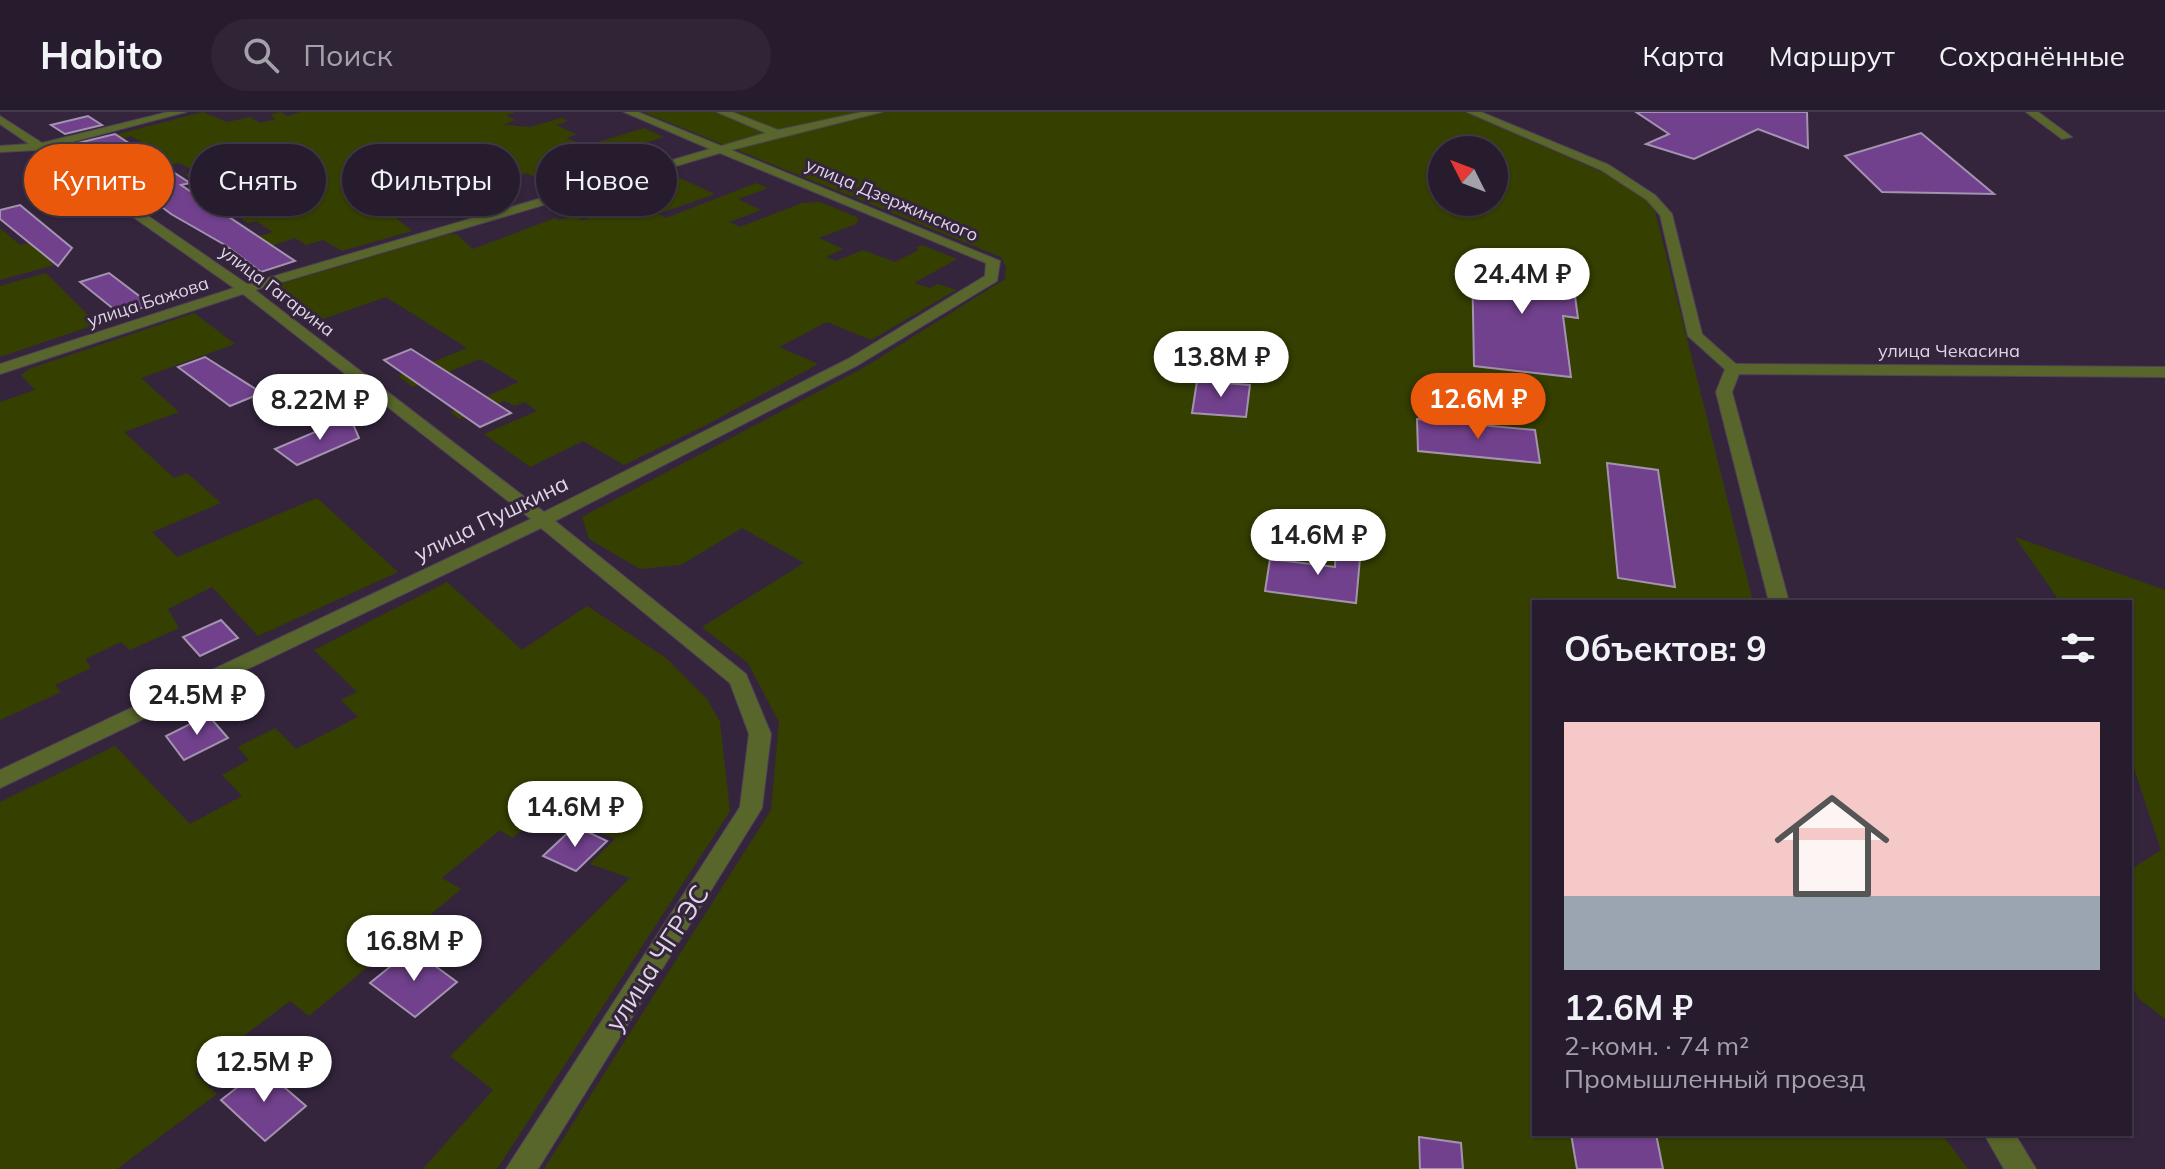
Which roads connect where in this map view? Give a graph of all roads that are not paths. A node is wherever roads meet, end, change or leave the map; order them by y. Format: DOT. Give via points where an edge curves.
graph roads {
  1 [pos="181,112"];
  2 [pos="629,112"];
  3 [pos="722,112"];
  4 [pos="877,112"];
  5 [pos="1472,112"];
  6 [pos="2031,112"];
  7 [pos="0,119"];
  8 [pos="777,133"];
  9 [pos="2066,137"];
  10 [pos="36,144"];
  11 [pos="52,144"];
  12 [pos="24,148"];
  13 [pos="0,149"];
  14 [pos="723,149"];
  15 [pos="140,216"];
  16 [pos="992,278"];
  17 [pos="245,289"];
  18 [pos="0,369"];
  19 [pos="1733,369"];
  20 [pos="2165,372"];
  21 [pos="543,520"];
  22 [pos="1778,600"];
  23 [pos="760,734"];
  24 [pos="0,780"];
  25 [pos="1999,1136"];
  26 [pos="521,1169"];
  27 [pos="2021,1169"];
  1 -- 11 [label="street"];
  2 -- 14 [label="street, улица Дзержинского"];
  3 -- 8 [label="street"];
  4 -- 8 [label="street, улица Бажова"];
  5 -- 19 [label="street" via="1632,181 1656,199 1666,214 1695,336"];
  6 -- 9 [label="street"];
  7 -- 10 [label="street, улица Гагарина"];
  8 -- 14 [label="street, улица Бажова"];
  12 -- 13 [label="street"];
  14 -- 16 [label="street, улица Дзержинского" via="993,261"];
  14 -- 17 [label="street, улица Бажова"];
  15 -- 17 [label="street, улица Гагарина"];
  16 -- 21 [label="street, улица Пушкина" via="853,362"];
  17 -- 18 [label="street, улица Бажова"];
  17 -- 21 [label="street, улица Гагарина"];
  19 -- 20 [label="street, улица Чекасина"];
  19 -- 22 [label="street" via="1724,392"];
  21 -- 23 [label="street, улица Гагарина" via="739,679"];
  21 -- 24 [label="street, улица Пушкина"];
  23 -- 26 [label="street, улица ЧГРЭС" via="751,808"];
  25 -- 27 [label="street"];
}
